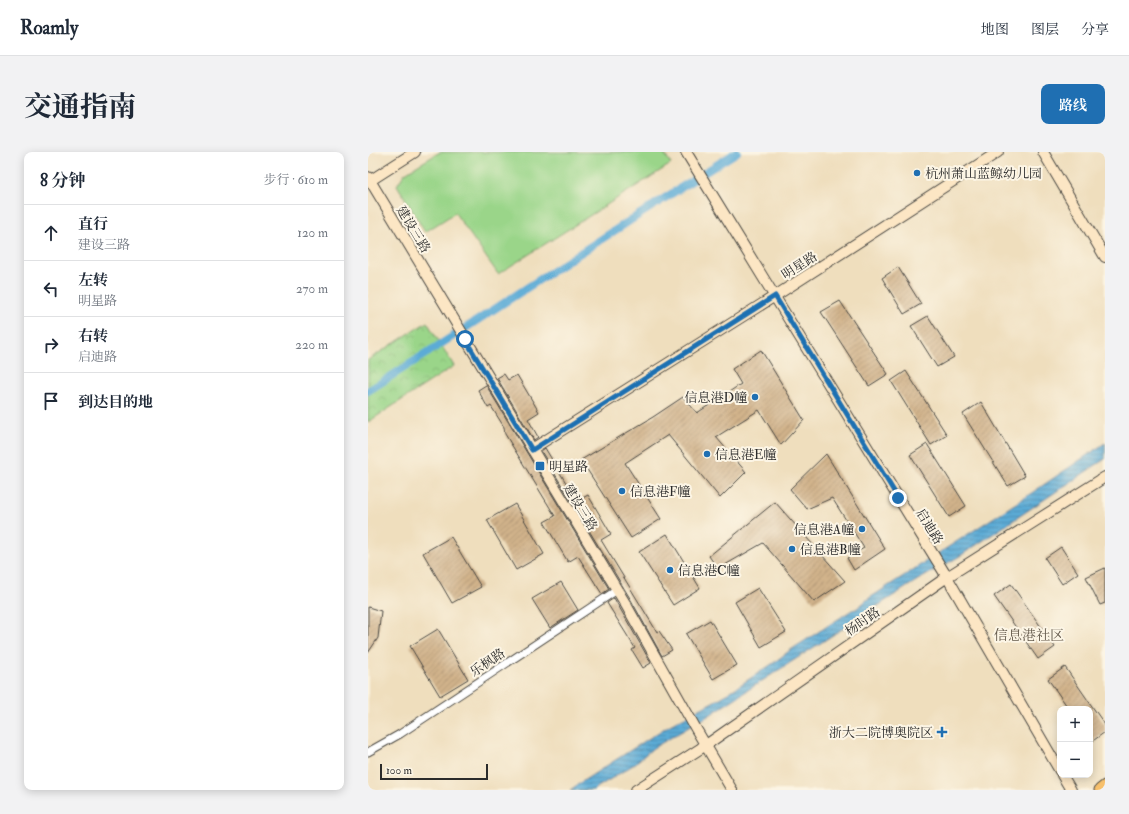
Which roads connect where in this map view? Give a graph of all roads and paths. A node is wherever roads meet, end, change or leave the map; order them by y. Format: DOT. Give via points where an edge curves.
graph roads {
  1 [pos="414,152"];
  2 [pos="686,152"];
  3 [pos="998,152"];
  4 [pos="1043,152"];
  5 [pos="369,180"];
  6 [pos="1105,257"];
  7 [pos="775,296"];
  8 [pos="532,450"];
  9 [pos="1105,477"];
  10 [pos="945,573"];
  11 [pos="617,590"];
  12 [pos="706,745"];
  13 [pos="368,752"];
  14 [pos="1057,766"];
  15 [pos="1064,778"];
  16 [pos="1105,786"];
  17 [pos="636,790"];
  18 [pos="732,790"];
  19 [pos="1071,790"];
  20 [pos="1100,790"];
  1 -- 5 [label="street"];
  2 -- 7 [label="street, 启迪路"];
  3 -- 7 [label="street, 明星路"];
  4 -- 6 [label="street"];
  5 -- 8 [label="street, 建设三路"];
  7 -- 8 [label="street, 明星路"];
  7 -- 10 [label="street, 启迪路"];
  8 -- 11 [label="street, 建设三路"];
  9 -- 10 [label="street, 杨时路"];
  10 -- 12 [label="street, 杨时路"];
  10 -- 14 [label="street, 启迪路"];
  11 -- 12 [label="street, 建设三路"];
  11 -- 13 [label="street, 乐枫路" via="400,734"];
  12 -- 17 [label="street, 杨时路"];
  12 -- 18 [label="street, 建设三路"];
  15 -- 19 [label="street"];
  16 -- 20 [label="main road"];
}
